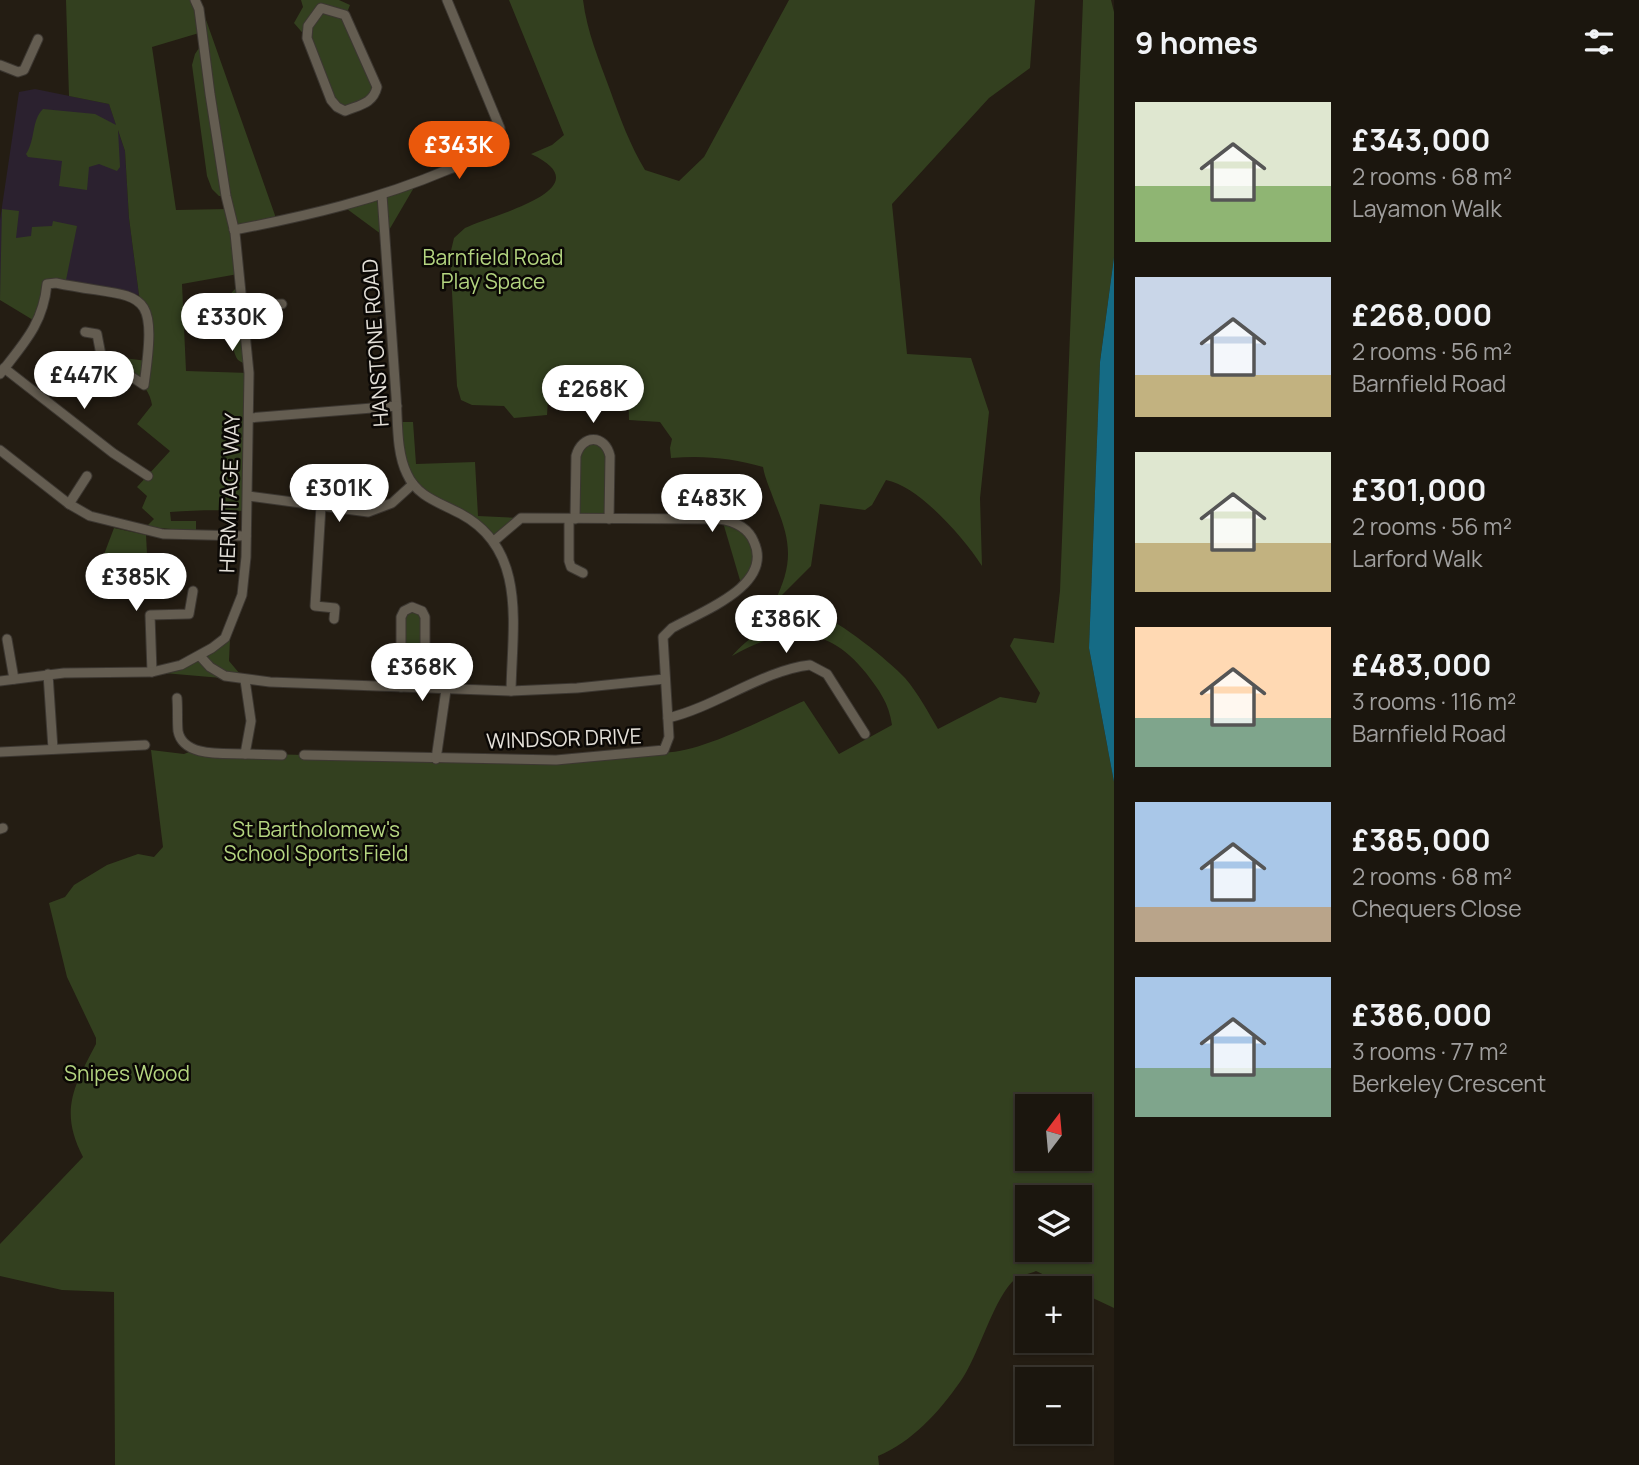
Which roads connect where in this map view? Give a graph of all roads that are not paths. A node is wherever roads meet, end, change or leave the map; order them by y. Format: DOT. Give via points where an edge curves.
graph roads {
  1 [pos="195,0"];
  2 [pos="447,0"];
  3 [pos="319,4"];
  4 [pos="38,39"];
  5 [pos="0,65"];
  6 [pos="383,195"];
  7 [pos="234,230"];
  8 [pos="282,304"];
  9 [pos="243,306"];
  10 [pos="85,332"];
  11 [pos="3,365"];
  12 [pos="397,406"];
  13 [pos="249,418"];
  14 [pos="0,450"];
  15 [pos="87,476"];
  16 [pos="148,476"];
  17 [pos="413,484"];
  18 [pos="248,496"];
  19 [pos="69,504"];
  20 [pos="321,506"];
  21 [pos="572,519"];
  22 [pos="609,519"];
  23 [pos="246,536"];
  24 [pos="494,541"];
  25 [pos="583,573"];
  26 [pos="193,591"];
  27 [pos="334,619"];
  28 [pos="7,639"];
  29 [pos="200,656"];
  30 [pos="152,672"];
  31 [pos="48,674"];
  32 [pos="14,678"];
  33 [pos="665,679"];
  34 [pos="245,680"];
  35 [pos="0,681"];
  36 [pos="401,687"];
  37 [pos="425,688"];
  38 [pos="446,690"];
  39 [pos="511,691"];
  40 [pos="177,698"];
  41 [pos="668,718"];
  42 [pos="865,734"];
  43 [pos="145,745"];
  44 [pos="53,749"];
  45 [pos="0,752"];
  46 [pos="245,754"];
  47 [pos="282,755"];
  48 [pos="304,755"];
  49 [pos="436,758"];
  1 -- 7 [label="street, HERMITAGE WAY"];
  2 -- 6 [label="street" via="497,119 501,141 489,152"];
  3 -- 3 [label="street" via="350,21 377,87 369,102 345,111 331,100 307,38"];
  4 -- 5 [label="street" via="24,71"];
  6 -- 7 [label="street"];
  6 -- 12 [label="street, HANSTONE ROAD"];
  7 -- 9 [label="street, HERMITAGE WAY"];
  8 -- 9 [label="street"];
  9 -- 13 [label="street, HERMITAGE WAY"];
  10 -- 11 [label="street" via="97,334 106,360 145,385 150,324 139,301 122,293 47,284 38,323"];
  11 -- 16 [label="street"];
  12 -- 13 [label="street"];
  12 -- 17 [label="street, HANSTONE ROAD" via="403,465"];
  13 -- 18 [label="street, HERMITAGE WAY"];
  14 -- 19 [label="street"];
  15 -- 19 [label="street"];
  17 -- 20 [label="street" via="374,512"];
  17 -- 24 [label="street" via="475,522"];
  18 -- 20 [label="street"];
  18 -- 23 [label="street, HERMITAGE WAY"];
  19 -- 23 [label="street" via="90,516 163,534"];
  20 -- 27 [label="street" via="314,606 335,608"];
  21 -- 22 [label="street"];
  21 -- 22 [label="street" via="578,448 592,439 608,447 610,456"];
  21 -- 24 [label="street" via="521,518"];
  21 -- 25 [label="street" via="569,561"];
  22 -- 33 [label="street, WINDSOR DRIVE" via="722,519 741,527 754,541 755,570 742,587 664,634"];
  23 -- 29 [label="street, HERMITAGE WAY" via="244,580 233,620 225,638"];
  24 -- 39 [label="street" via="507,564 513,592"];
  26 -- 30 [label="street" via="189,614 150,615"];
  28 -- 32 [label="street"];
  29 -- 30 [label="street, HERMITAGE WAY"];
  29 -- 34 [label="street" via="220,674"];
  30 -- 31 [label="street, HERMITAGE WAY"];
  31 -- 32 [label="street, HERMITAGE WAY"];
  31 -- 44 [label="street"];
  32 -- 35 [label="street, HERMITAGE WAY"];
  33 -- 39 [label="street"];
  33 -- 41 [label="street, WINDSOR DRIVE"];
  34 -- 36 [label="street"];
  34 -- 46 [label="street" via="251,722"];
  36 -- 37 [label="street"];
  36 -- 37 [label="street" via="401,617 412,607 425,617"];
  37 -- 38 [label="street"];
  38 -- 39 [label="street"];
  38 -- 49 [label="street"];
  40 -- 46 [label="street" via="178,732 189,747"];
  41 -- 42 [label="street" via="810,665 827,674"];
  41 -- 49 [label="street, WINDSOR DRIVE" via="667,745 657,752 556,760"];
  43 -- 44 [label="street"];
  44 -- 45 [label="street"];
  46 -- 47 [label="street"];
  48 -- 49 [label="street, WINDSOR DRIVE"];
}
